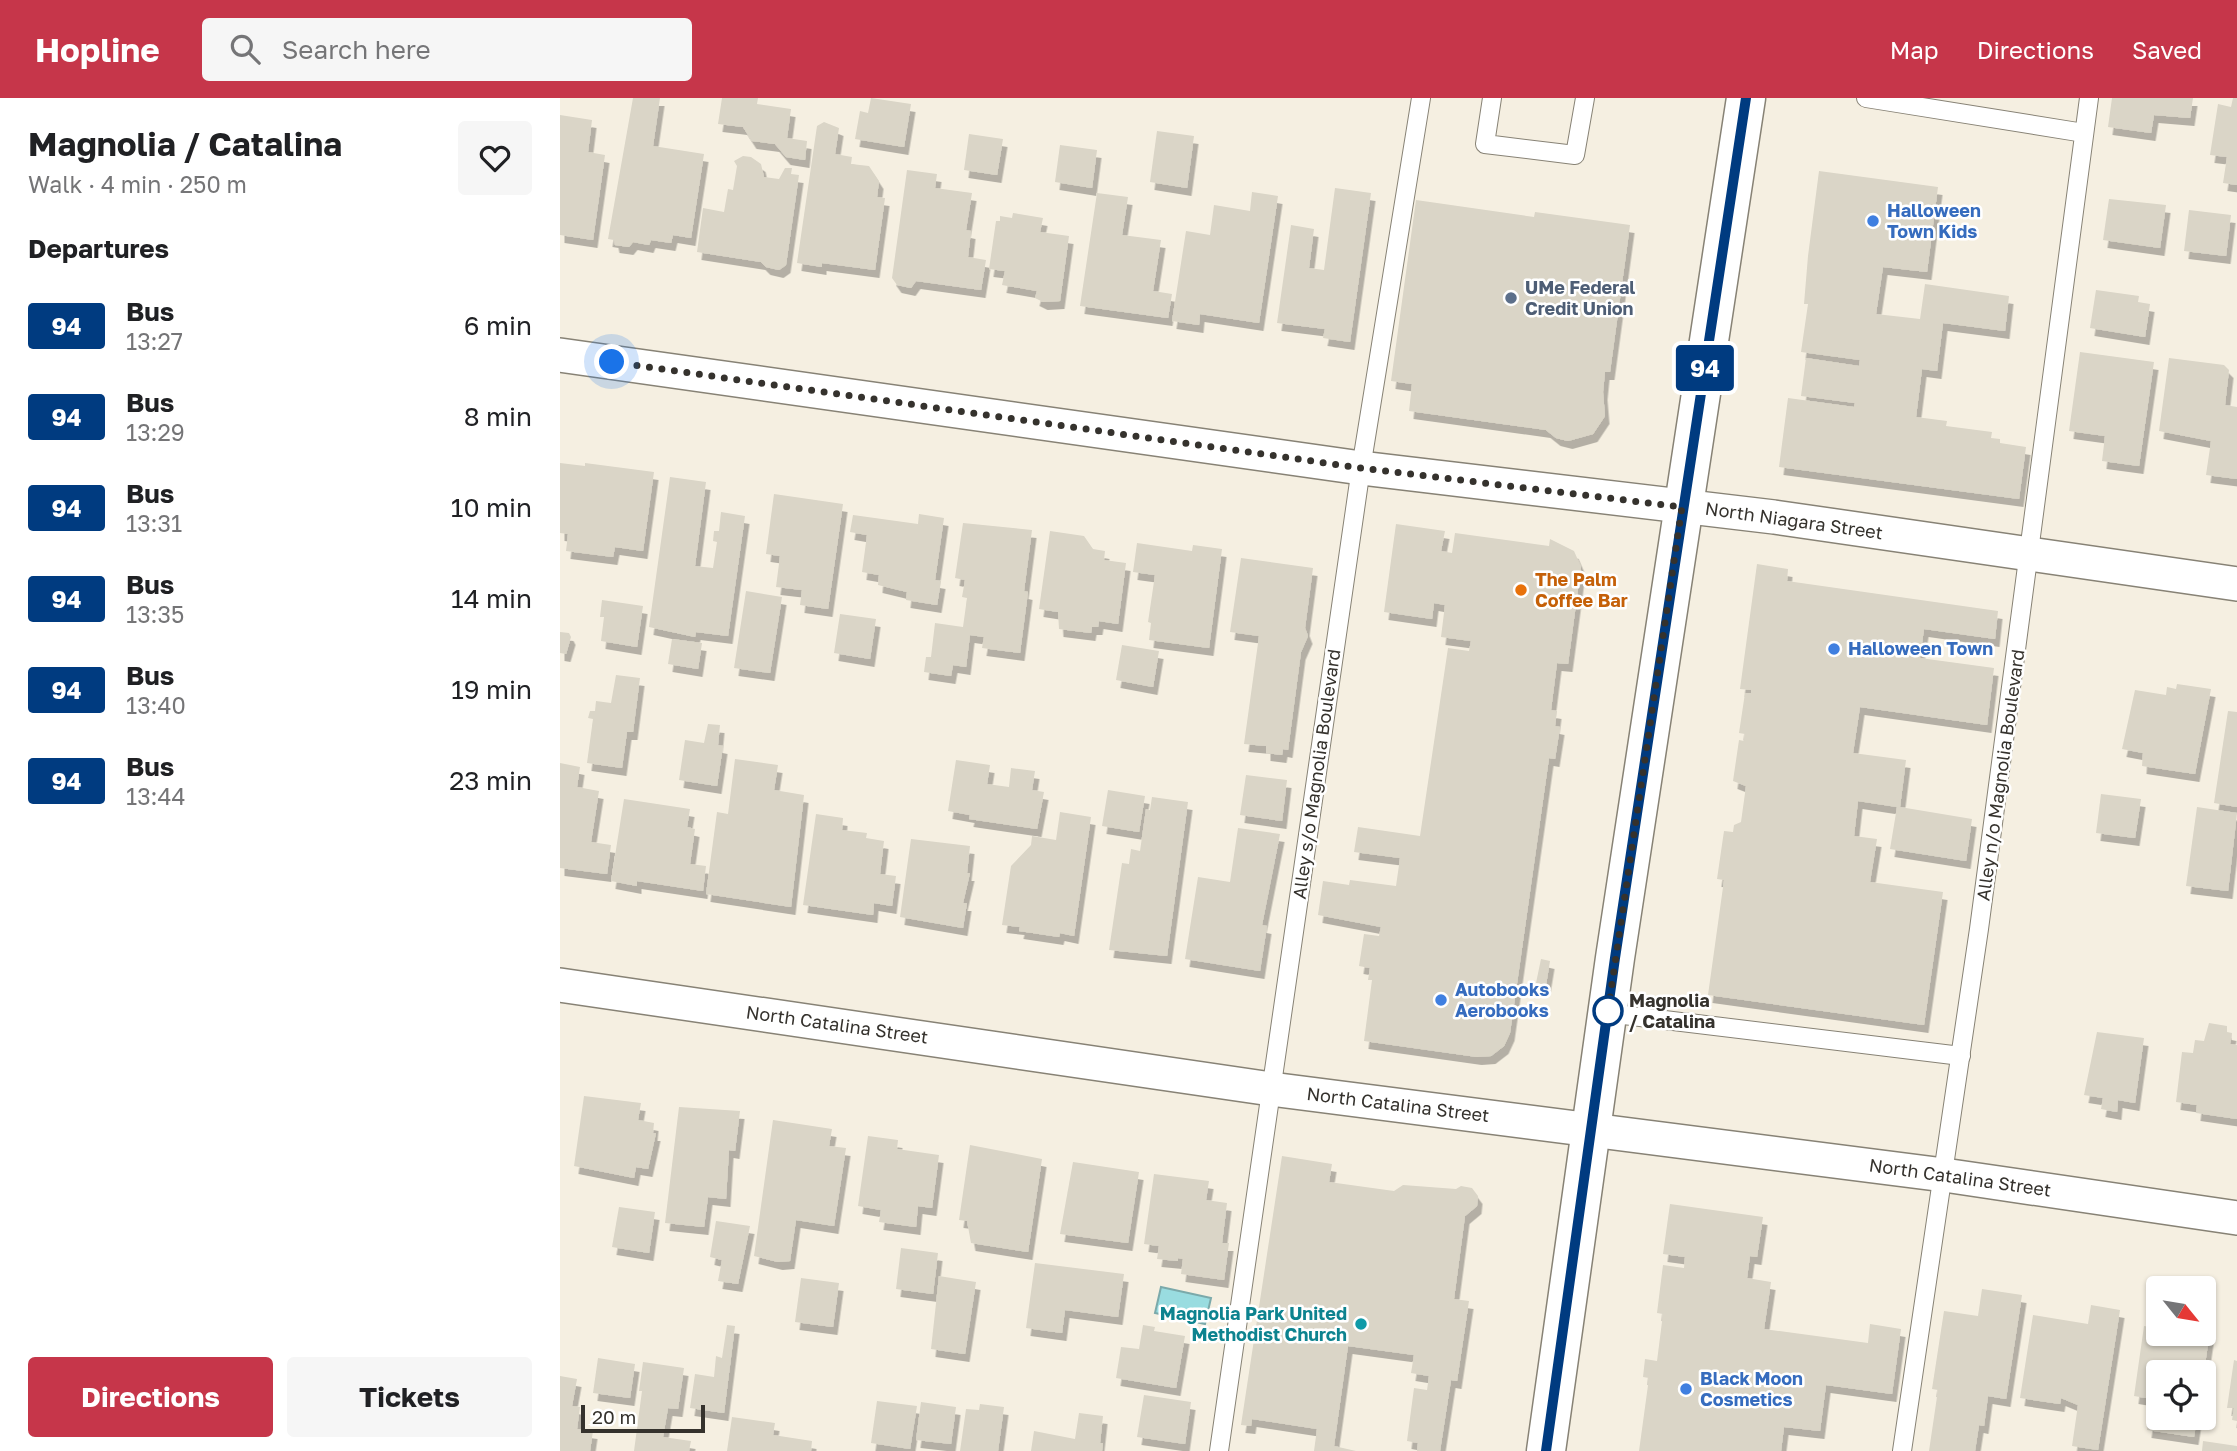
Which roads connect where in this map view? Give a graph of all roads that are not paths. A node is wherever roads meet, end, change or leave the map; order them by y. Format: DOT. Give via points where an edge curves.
graph roads {
  1 [pos="1421,98"];
  2 [pos="1492,98"];
  3 [pos="1584,98"];
  4 [pos="1746,98"];
  5 [pos="1866,98"];
  6 [pos="2089,98"];
  7 [pos="2084,132"];
  8 [pos="560,355"];
  9 [pos="1361,468"];
  10 [pos="1682,507"];
  11 [pos="2031,555"];
  12 [pos="2237,584"];
  13 [pos="560,985"];
  14 [pos="1607,1013"];
  15 [pos="1961,1056"];
  16 [pos="1271,1089"];
  17 [pos="1591,1129"];
  18 [pos="1944,1175"];
  19 [pos="2237,1218"];
  20 [pos="1219,1451"];
  21 [pos="1546,1451"];
  22 [pos="1902,1451"];
  1 -- 9 [label="lane, Alley s/o Magnolia Boulevard"];
  2 -- 3 [label="lane" via="1485,144 1575,155"];
  4 -- 10 [label="main road"];
  5 -- 7 [label="lane"];
  6 -- 7 [label="lane, Alley n/o Magnolia Boulevard"];
  7 -- 11 [label="lane, Alley n/o Magnolia Boulevard"];
  8 -- 9 [label="street, North Niagara Street"];
  9 -- 10 [label="street, North Niagara Street"];
  9 -- 16 [label="lane, Alley s/o Magnolia Boulevard"];
  10 -- 11 [label="street, North Niagara Street"];
  10 -- 14 [label="main road"];
  11 -- 12 [label="street, North Niagara Street"];
  11 -- 15 [label="lane, Alley n/o Magnolia Boulevard"];
  13 -- 16 [label="street, North Catalina Street"];
  14 -- 15 [label="lane"];
  14 -- 17 [label="main road"];
  15 -- 18 [label="lane, Alley n/o Magnolia Boulevard"];
  16 -- 17 [label="street, North Catalina Street"];
  16 -- 20 [label="lane, Alley s/o Magnolia Boulevard"];
  17 -- 18 [label="street, North Catalina Street"];
  17 -- 21 [label="main road"];
  18 -- 19 [label="street, North Catalina Street"];
  18 -- 22 [label="lane, Alley n/o Magnolia Boulevard"];
}
